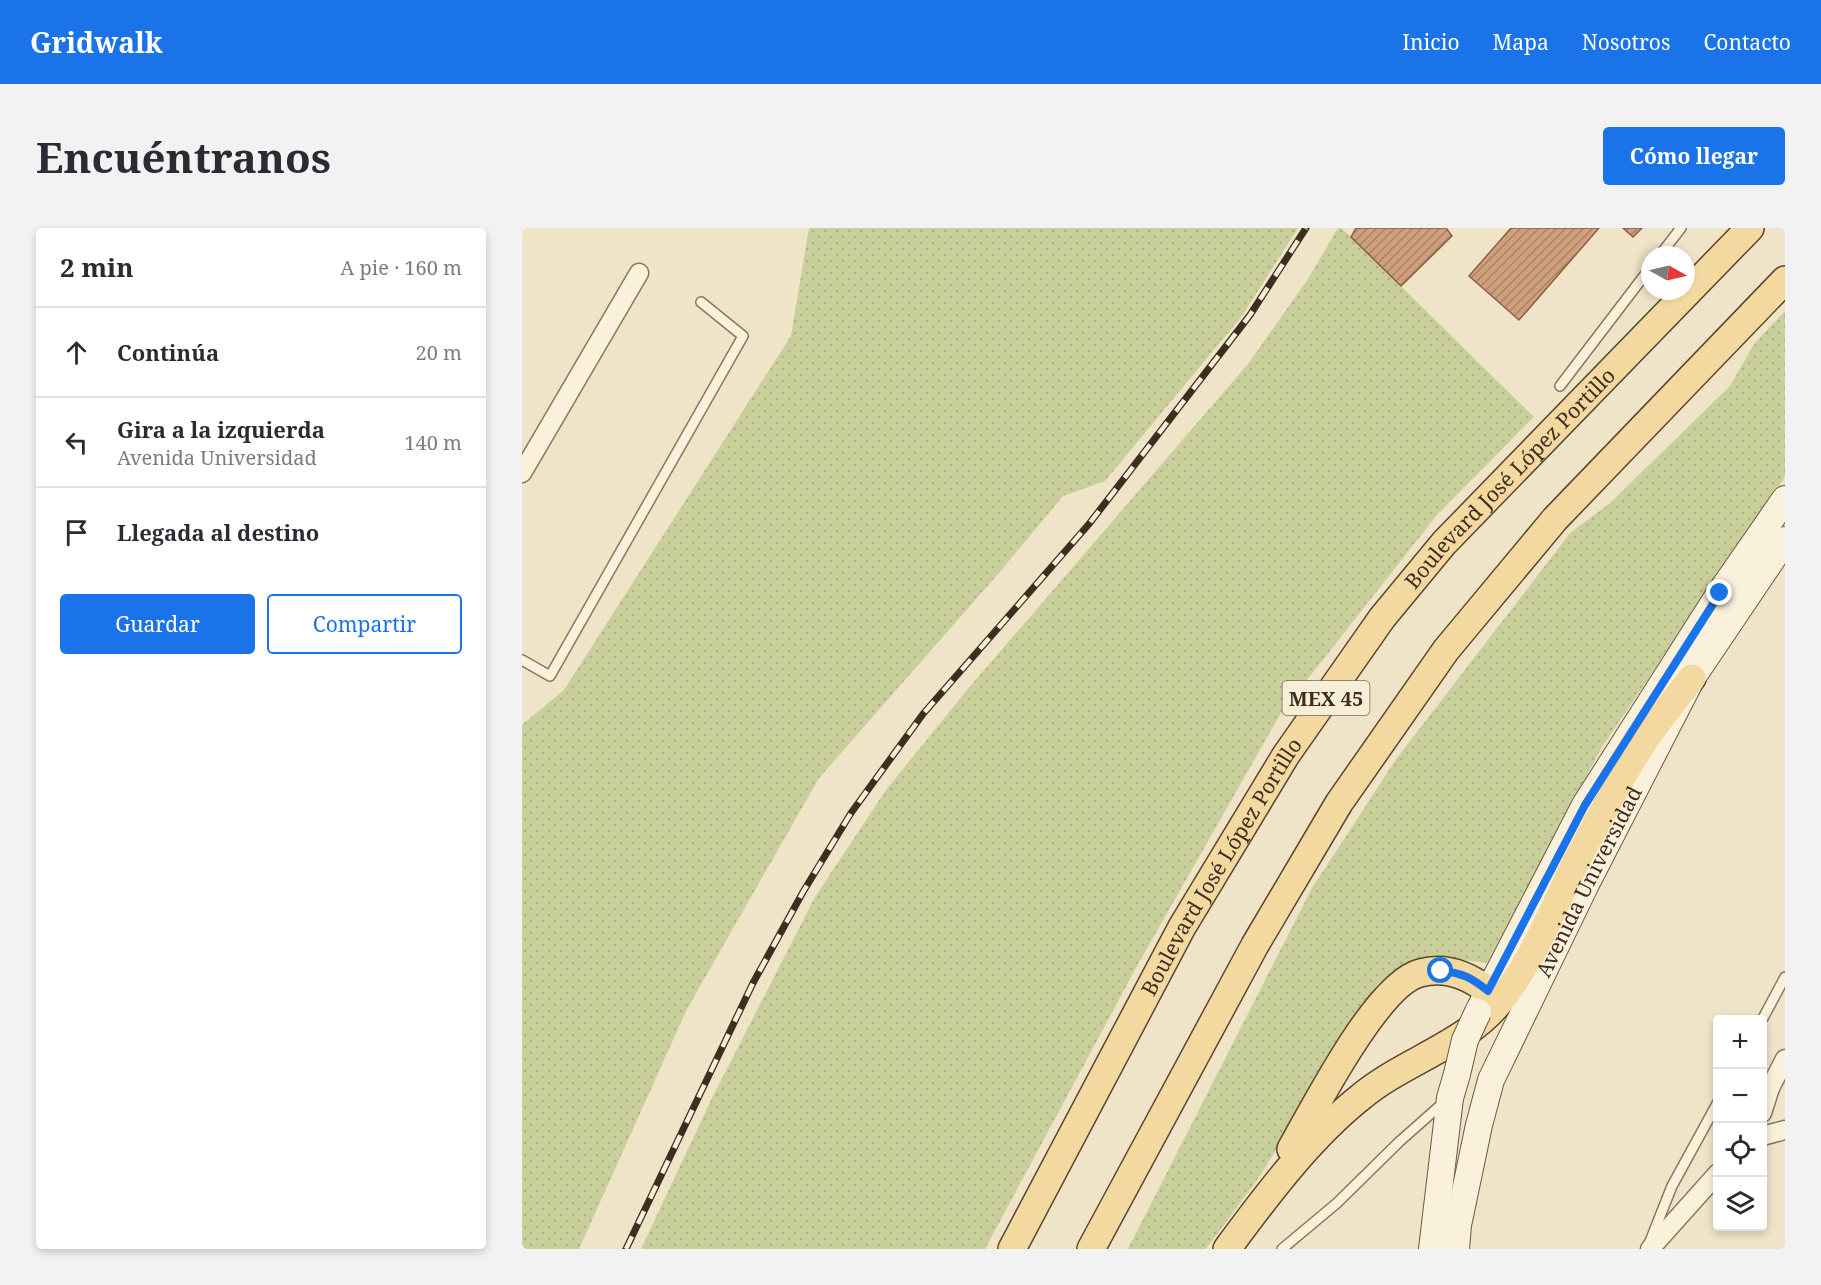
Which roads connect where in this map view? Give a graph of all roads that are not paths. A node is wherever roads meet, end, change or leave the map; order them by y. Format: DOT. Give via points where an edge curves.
graph roads {
  1 [pos="1681,228"];
  2 [pos="1750,228"];
  3 [pos="1667,246"];
  4 [pos="639,273"];
  5 [pos="1641,280"];
  6 [pos="1785,280"];
  7 [pos="701,302"];
  8 [pos="1560,386"];
  9 [pos="522,473"];
  10 [pos="1785,499"];
  11 [pos="1785,540"];
  12 [pos="522,660"];
  13 [pos="1692,678"];
  14 [pos="1785,977"];
  15 [pos="1483,1001"];
  16 [pos="1765,1015"];
  17 [pos="1785,1059"];
  18 [pos="1453,1086"];
  19 [pos="1767,1097"];
  20 [pos="1713,1111"];
  21 [pos="1785,1130"];
  22 [pos="1767,1135"];
  23 [pos="1714,1177"];
  24 [pos="1254,1212"];
  25 [pos="1012,1249"];
  26 [pos="1091,1249"];
  27 [pos="1227,1249"];
  28 [pos="1282,1249"];
  29 [pos="1431,1249"];
  30 [pos="1456,1249"];
  31 [pos="1648,1249"];
  1 -- 3 [label="lane"];
  2 -- 25 [label="main road, Boulevard José López Portillo / MEX 45" via="1444,543 1382,618 1286,755 1182,927"];
  4 -- 9 [label="street"];
  5 -- 8 [label="lane"];
  6 -- 26 [label="main road, MEX 45" via="1555,519 1446,650 1333,813 1255,945"];
  7 -- 12 [label="lane" via="743,336 550,676"];
  10 -- 15 [label="street, Avenida Universidad" via="1585,805"];
  11 -- 13 [label="street, Avenida Universidad"];
  13 -- 24 [label="main road" via="1624,775 1510,990 1458,1037 1363,1095 1322,1133"];
  13 -- 30 [label="street, Avenida Universidad" via="1491,1080 1476,1136"];
  14 -- 16 [label="lane"];
  15 -- 18 [label="street, Avenida Universidad, bridge" via="1465,1040"];
  15 -- 24 [label="main road" via="1471,978 1455,973 1419,973 1400,983 1350,1048"];
  17 -- 19 [label="street"];
  18 -- 28 [label="lane" via="1337,1203"];
  18 -- 29 [label="street"];
  20 -- 31 [label="lane" via="1672,1186"];
  21 -- 22 [label="street"];
  23 -- 31 [label="street"];
  24 -- 27 [label="main road"];
}
